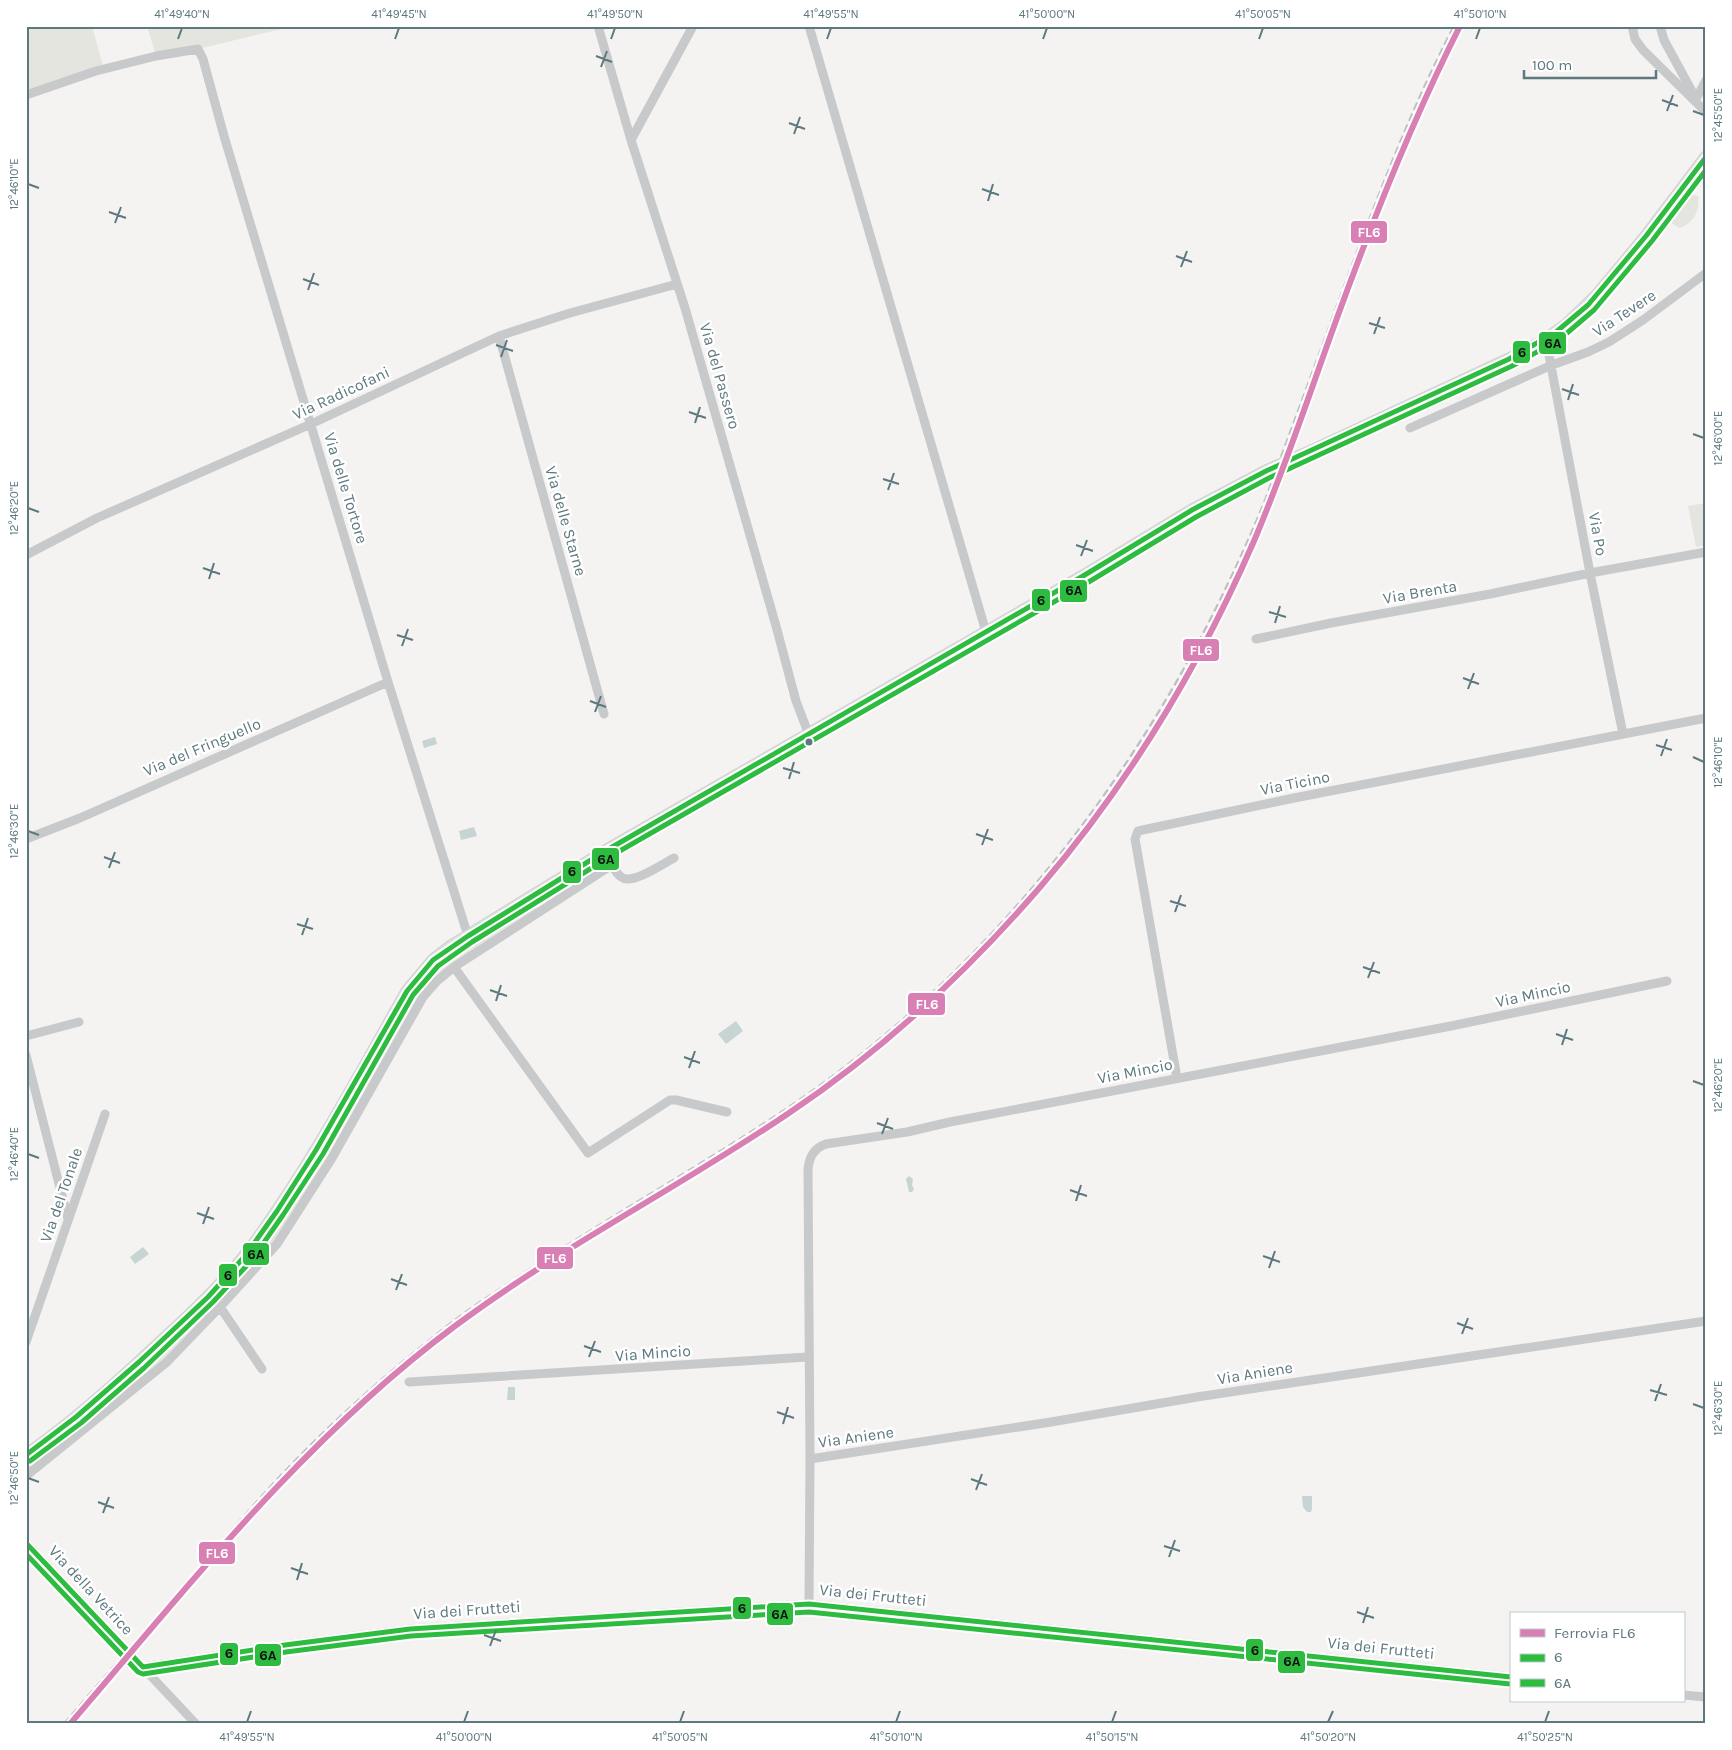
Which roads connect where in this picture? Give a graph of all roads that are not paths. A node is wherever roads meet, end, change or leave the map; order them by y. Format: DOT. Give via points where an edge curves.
graph roads {
  1 [pos="598,26"];
  2 [pos="693,26"];
  3 [pos="809,26"];
  4 [pos="1632,26"];
  5 [pos="1660,26"];
  6 [pos="1706,80"];
  7 [pos="26,96"];
  8 [pos="1696,100"];
  9 [pos="1706,112"];
  10 [pos="631,140"];
  11 [pos="1706,157"];
  12 [pos="1706,273"];
  13 [pos="677,284"];
  14 [pos="499,336"];
  15 [pos="1546,339"];
  16 [pos="1552,365"];
  17 [pos="311,424"];
  18 [pos="1410,428"];
  19 [pos="1706,552"];
  20 [pos="26,555"];
  21 [pos="1590,573"];
  22 [pos="986,632"];
  23 [pos="1256,639"];
  24 [pos="388,682"];
  25 [pos="604,714"];
  26 [pos="1706,718"];
  27 [pos="1623,734"];
  28 [pos="809,735"];
  29 [pos="26,839"];
  30 [pos="607,850"];
  31 [pos="674,858"];
  32 [pos="612,864"];
  33 [pos="468,936"];
  34 [pos="454,967"];
  35 [pos="1667,981"];
  36 [pos="78,1022"];
  37 [pos="26,1036"];
  38 [pos="26,1055"];
  39 [pos="1177,1078"];
  40 [pos="727,1112"];
  41 [pos="105,1114"];
  42 [pos="68,1220"];
  43 [pos="220,1307"];
  44 [pos="1706,1321"];
  45 [pos="26,1342"];
  46 [pos="808,1357"];
  47 [pos="262,1369"];
  48 [pos="409,1382"];
  49 [pos="26,1456"];
  50 [pos="810,1459"];
  51 [pos="26,1476"];
  52 [pos="26,1543"];
  53 [pos="809,1604"];
  54 [pos="144,1667"];
  55 [pos="1510,1677"];
  56 [pos="1684,1695"];
  57 [pos="1706,1697"];
  58 [pos="196,1724"];
  1 -- 10 [label="street, Via del Passero"];
  2 -- 10 [label="street"];
  3 -- 22 [label="street"];
  4 -- 8 [label="street" via="1639,45"];
  5 -- 8 [label="street" via="1663,38"];
  6 -- 8 [label="street"];
  7 -- 17 [label="street, Via delle Tortore" via="96,71 198,49"];
  8 -- 9 [label="street"];
  10 -- 13 [label="street, Via del Passero"];
  11 -- 15 [label="main road" via="1597,295 1571,321"];
  12 -- 16 [label="street, Via Tevere" via="1609,342"];
  13 -- 14 [label="street, Via Radicofani" via="570,312"];
  13 -- 28 [label="street, Via del Passero" via="796,701"];
  14 -- 17 [label="street, Via Radicofani"];
  14 -- 25 [label="street, Via delle Starne"];
  15 -- 16 [label="street, Via Po"];
  15 -- 22 [label="main road, bridge" via="1266,471 1192,510"];
  16 -- 18 [label="street, Via Tevere"];
  16 -- 21 [label="street, Via Po"];
  17 -- 20 [label="street, Via Radicofani" via="97,518"];
  17 -- 24 [label="street, Via delle Tortore"];
  19 -- 21 [label="street, Via Brenta"];
  21 -- 23 [label="street, Via Brenta"];
  21 -- 27 [label="street, Via Po"];
  22 -- 28 [label="main road"];
  24 -- 29 [label="street, Via del Fringuello"];
  24 -- 33 [label="street, Via delle Tortore"];
  26 -- 27 [label="street, Via Ticino"];
  27 -- 39 [label="street, Via Ticino" via="1138,831 1135,839"];
  28 -- 30 [label="main road"];
  30 -- 32 [label="street"];
  30 -- 33 [label="main road"];
  31 -- 32 [label="street" via="630,879 620,877"];
  32 -- 34 [label="street"];
  33 -- 49 [label="main road" via="433,960 411,985 325,1135 280,1206 228,1275 114,1385"];
  34 -- 40 [label="street" via="588,1152 670,1100"];
  34 -- 43 [label="street" via="423,997 332,1158 277,1244"];
  35 -- 39 [label="street, Via Mincio"];
  36 -- 37 [label="street"];
  38 -- 42 [label="street"];
  39 -- 46 [label="street, Via Mincio" via="818,1148 810,1158 808,1169"];
  41 -- 42 [label="street, Via del Tonale"];
  42 -- 45 [label="street, Via del Tonale"];
  43 -- 47 [label="street"];
  43 -- 51 [label="street" via="167,1362"];
  44 -- 50 [label="street, Via Aniene"];
  46 -- 48 [label="street, Via Mincio"];
  46 -- 50 [label="street, Via Mincio"];
  50 -- 53 [label="street, Via Mincio"];
  52 -- 54 [label="street, Via della Vetrice"];
  53 -- 54 [label="street, Via dei Frutteti" via="410,1629"];
  53 -- 55 [label="street, Via dei Frutteti"];
  54 -- 58 [label="street, Via della Vetrice"];
  56 -- 57 [label="street"];
}
